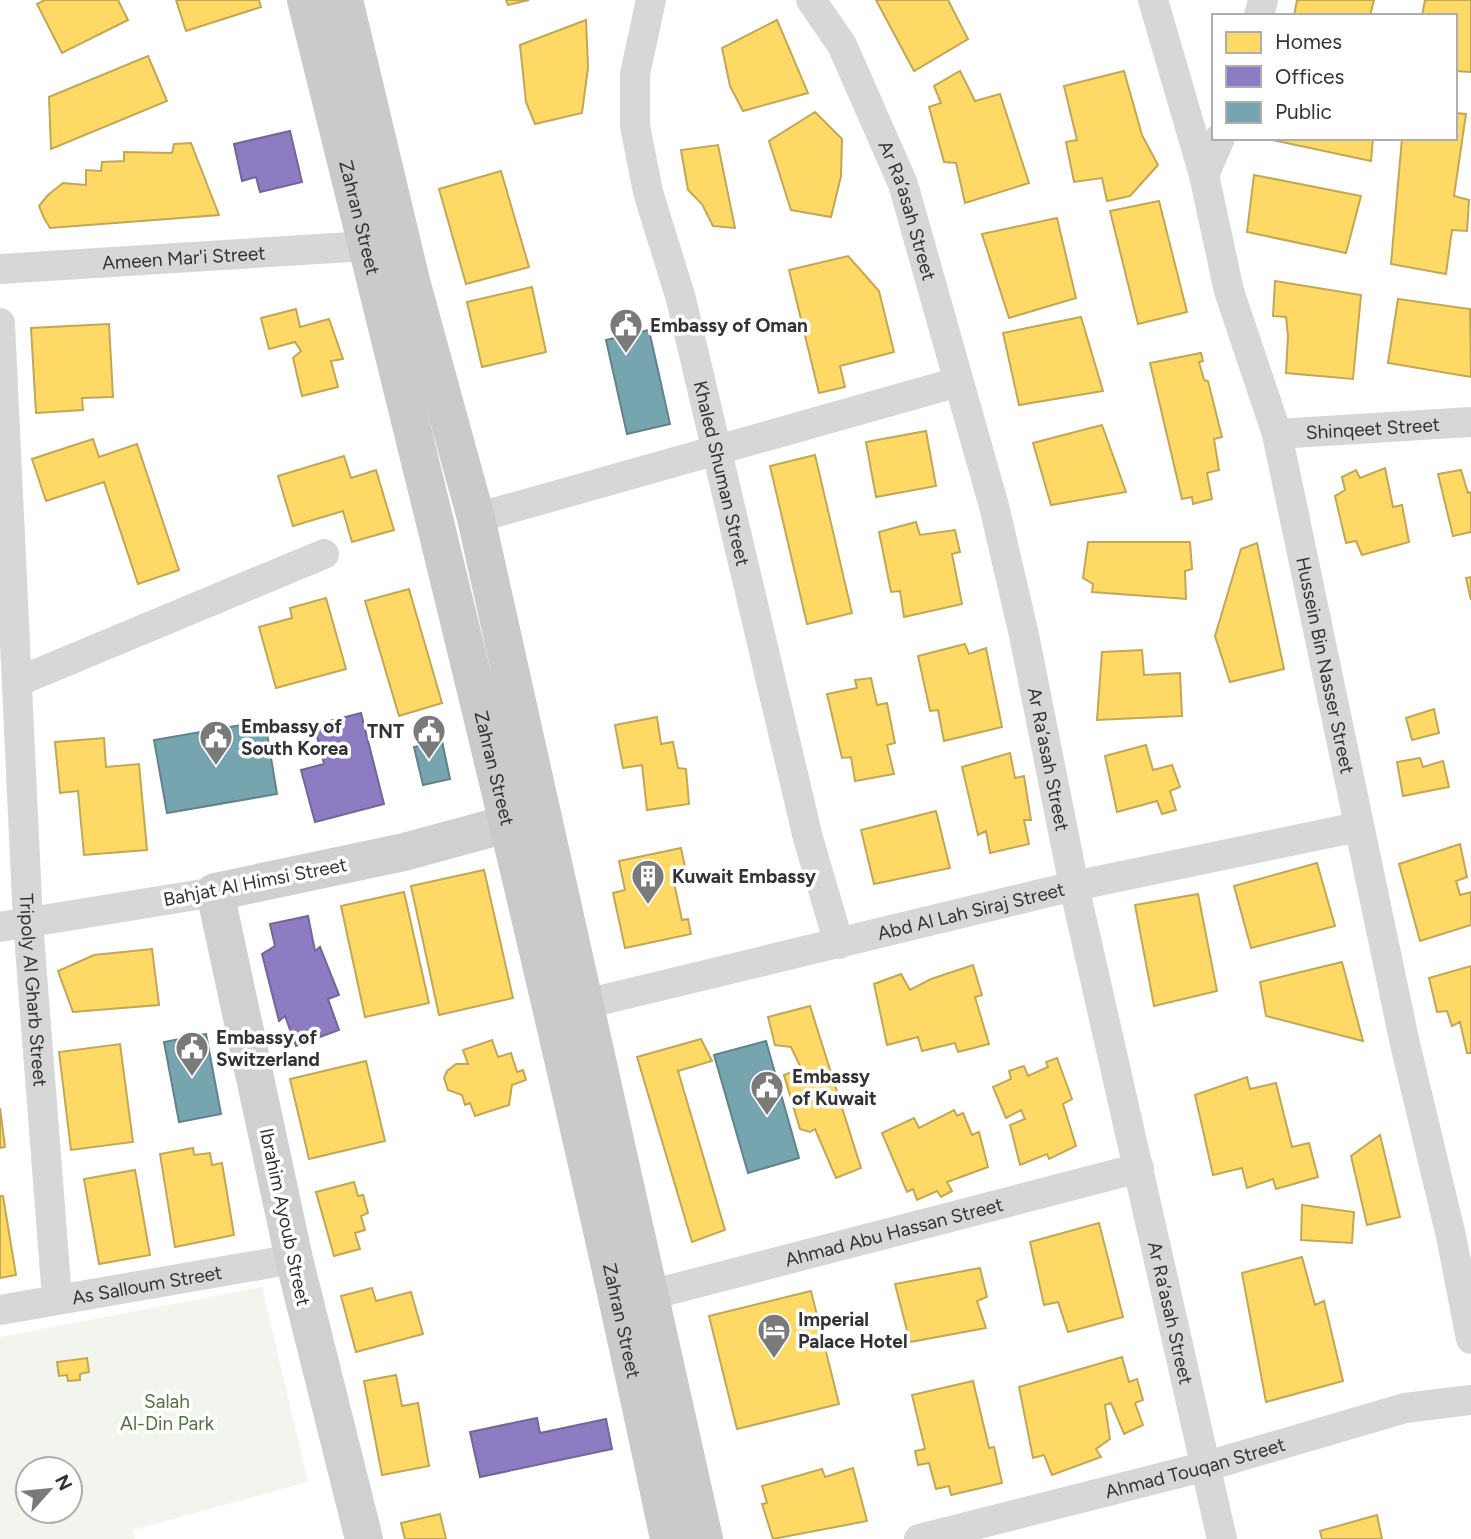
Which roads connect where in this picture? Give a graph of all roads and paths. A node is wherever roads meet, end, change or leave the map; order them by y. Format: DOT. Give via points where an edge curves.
graph roads {
  1 [pos="306,0"];
  2 [pos="344,0"];
  3 [pos="651,0"];
  4 [pos="811,0"];
  5 [pos="1153,0"];
  6 [pos="1219,140"];
  7 [pos="1204,175"];
  8 [pos="367,246"];
  9 [pos="0,269"];
  10 [pos="0,323"];
  11 [pos="958,382"];
  12 [pos="1471,422"];
  13 [pos="1277,434"];
  14 [pos="719,452"];
  15 [pos="475,519"];
  16 [pos="324,554"];
  17 [pos="17,682"];
  18 [pos="507,824"];
  19 [pos="1358,827"];
  20 [pos="1074,886"];
  21 [pos="215,892"];
  22 [pos="14,924"];
  23 [pos="839,944"];
  24 [pos="584,1004"];
  25 [pos="1139,1168"];
  26 [pos="294,1259"];
  27 [pos="650,1295"];
  28 [pos="57,1298"];
  29 [pos="0,1310"];
  30 [pos="1471,1339"];
  31 [pos="1471,1400"];
  32 [pos="1207,1466"];
  33 [pos="364,1539"];
  34 [pos="677,1539"];
  35 [pos="919,1539"];
  36 [pos="1222,1539"];
  1 -- 8 [label="main road, Zahran Street"];
  2 -- 15 [label="main road, Zahran Street" via="411,281"];
  3 -- 14 [label="street, Khaled Shuman Street" via="635,74 635,126 648,192 681,299"];
  4 -- 11 [label="street, Ar Ra’asah Street" via="842,45 902,184"];
  5 -- 7 [label="street, Hussein Bin Nasser Street"];
  6 -- 7 [label="street"];
  7 -- 13 [label="street, Hussein Bin Nasser Street" via="1229,291"];
  8 -- 9 [label="street, Ameen Mar'i Street"];
  8 -- 18 [label="main road, Zahran Street"];
  10 -- 17 [label="street, Tripoly Al Gharb Street"];
  11 -- 14 [label="street"];
  11 -- 20 [label="street, Ar Ra’asah Street" via="1015,597"];
  12 -- 13 [label="street, Shinqeet Street"];
  13 -- 19 [label="street, Hussein Bin Nasser Street"];
  14 -- 15 [label="street"];
  14 -- 23 [label="street, Khaled Shuman Street" via="808,838"];
  15 -- 24 [label="main road, Zahran Street"];
  16 -- 17 [label="street"];
  17 -- 22 [label="street, Tripoly Al Gharb Street"];
  18 -- 21 [label="street, Bahjat Al Himsi Street" via="404,852"];
  18 -- 34 [label="main road, Zahran Street" via="554,1006"];
  19 -- 20 [label="street, Abd Al Lah Siraj Street"];
  19 -- 30 [label="street, Hussein Bin Nasser Street"];
  20 -- 23 [label="street, Abd Al Lah Siraj Street"];
  20 -- 25 [label="street, Ar Ra’asah Street"];
  21 -- 22 [label="street, Bahjat Al Himsi Street"];
  21 -- 26 [label="street, Ibrahim Ayoub Street"];
  22 -- 28 [label="street, Tripoly Al Gharb Street"];
  23 -- 24 [label="street, Abd Al Lah Siraj Street"];
  24 -- 27 [label="main road, Zahran Street"];
  25 -- 27 [label="street, Ahmad Abu Hassan Street"];
  25 -- 32 [label="street, Ar Ra’asah Street"];
  26 -- 28 [label="street, As Salloum Street"];
  26 -- 33 [label="street, Ibrahim Ayoub Street"];
  27 -- 34 [label="main road, Zahran Street"];
  28 -- 29 [label="street, As Salloum Street"];
  31 -- 32 [label="street, Ahmad Touqan Street" via="1405,1408"];
  32 -- 35 [label="street, Ahmad Touqan Street"];
  32 -- 36 [label="street, Ar Ra’asah Street"];
}
